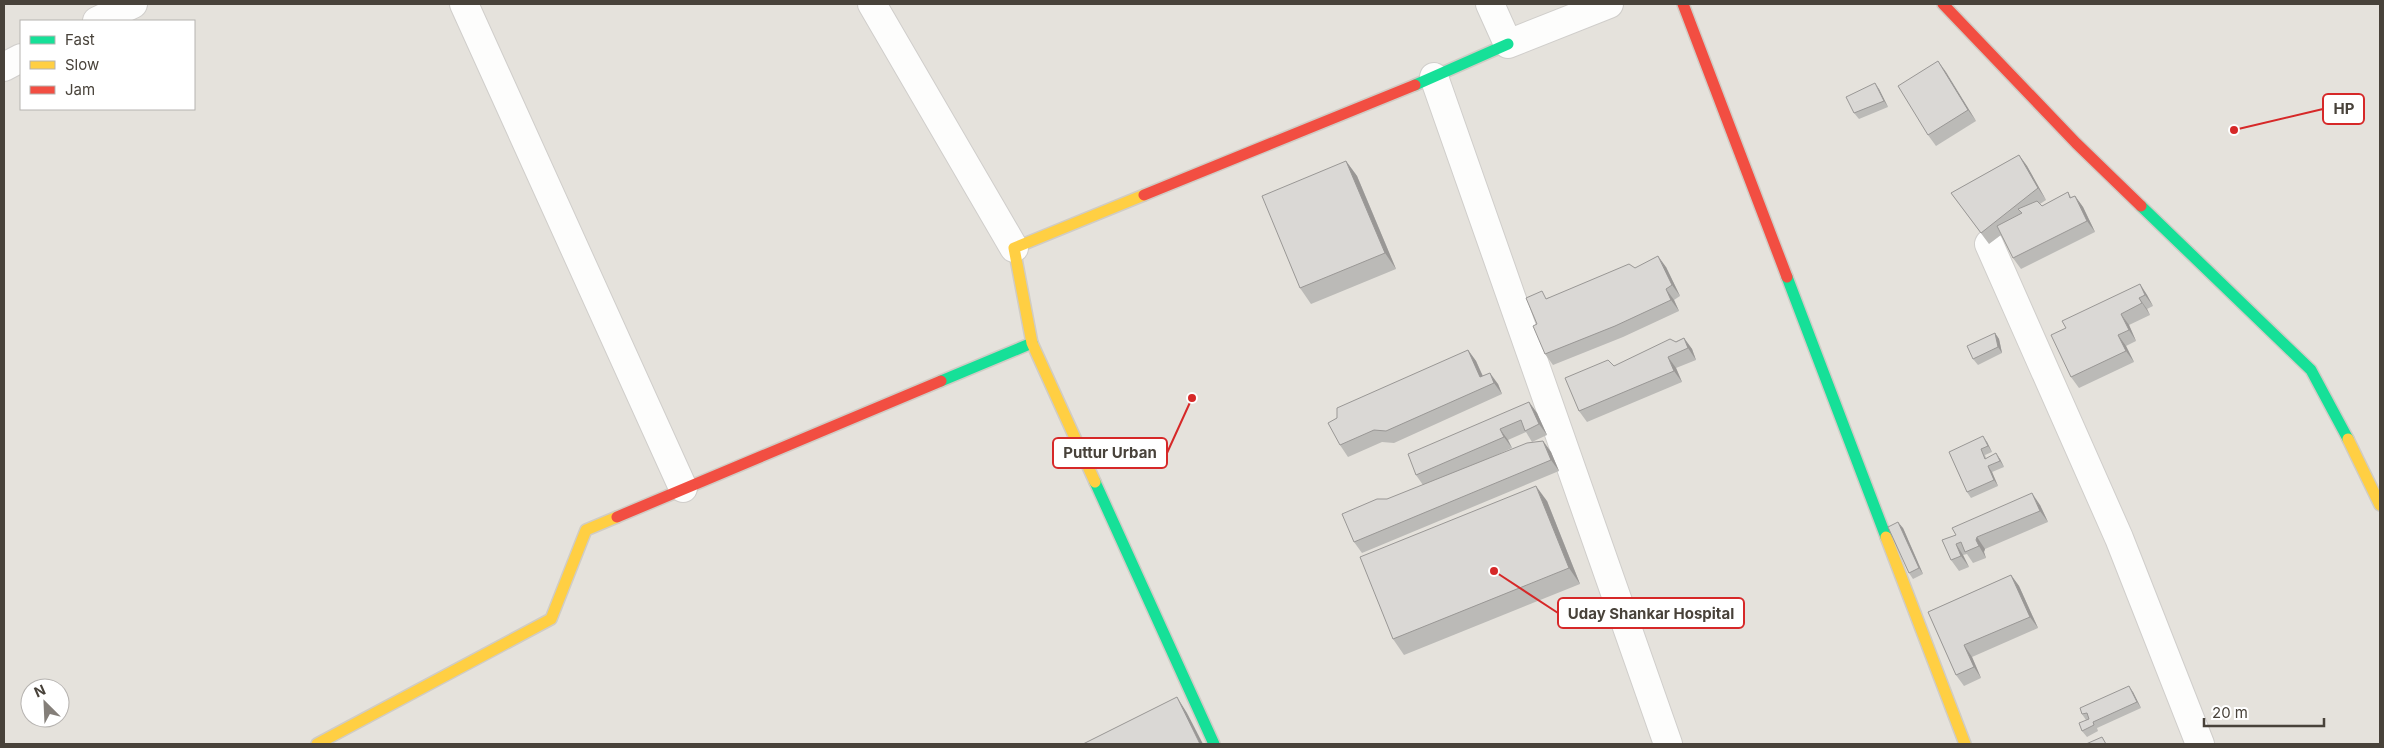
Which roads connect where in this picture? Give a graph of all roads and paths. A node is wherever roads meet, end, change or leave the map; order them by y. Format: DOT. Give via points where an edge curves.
graph roads {
  1 [pos="133,4"];
  2 [pos="464,4"];
  3 [pos="872,4"];
  4 [pos="1490,4"];
  5 [pos="1609,4"];
  6 [pos="1683,4"];
  7 [pos="1943,4"];
  8 [pos="99,20"];
  9 [pos="1508,44"];
  10 [pos="20,58"];
  11 [pos="4,66"];
  12 [pos="1434,77"];
  13 [pos="1989,244"];
  14 [pos="1014,248"];
  15 [pos="1032,343"];
  16 [pos="683,488"];
  17 [pos="2380,505"];
  18 [pos="317,744"];
  19 [pos="1214,744"];
  20 [pos="1668,744"];
  21 [pos="1965,744"];
  22 [pos="2200,744"];
  1 -- 8 [label="street"];
  2 -- 16 [label="street"];
  3 -- 14 [label="street"];
  4 -- 9 [label="street"];
  5 -- 9 [label="street"];
  6 -- 21 [label="street"];
  7 -- 17 [label="street" via="2076,143 2311,370"];
  9 -- 12 [label="street"];
  10 -- 11 [label="street"];
  12 -- 14 [label="street"];
  12 -- 20 [label="street"];
  13 -- 22 [label="street" via="2120,538"];
  14 -- 15 [label="street"];
  15 -- 16 [label="street"];
  15 -- 19 [label="street"];
  16 -- 18 [label="street" via="586,530 551,619"];
}
